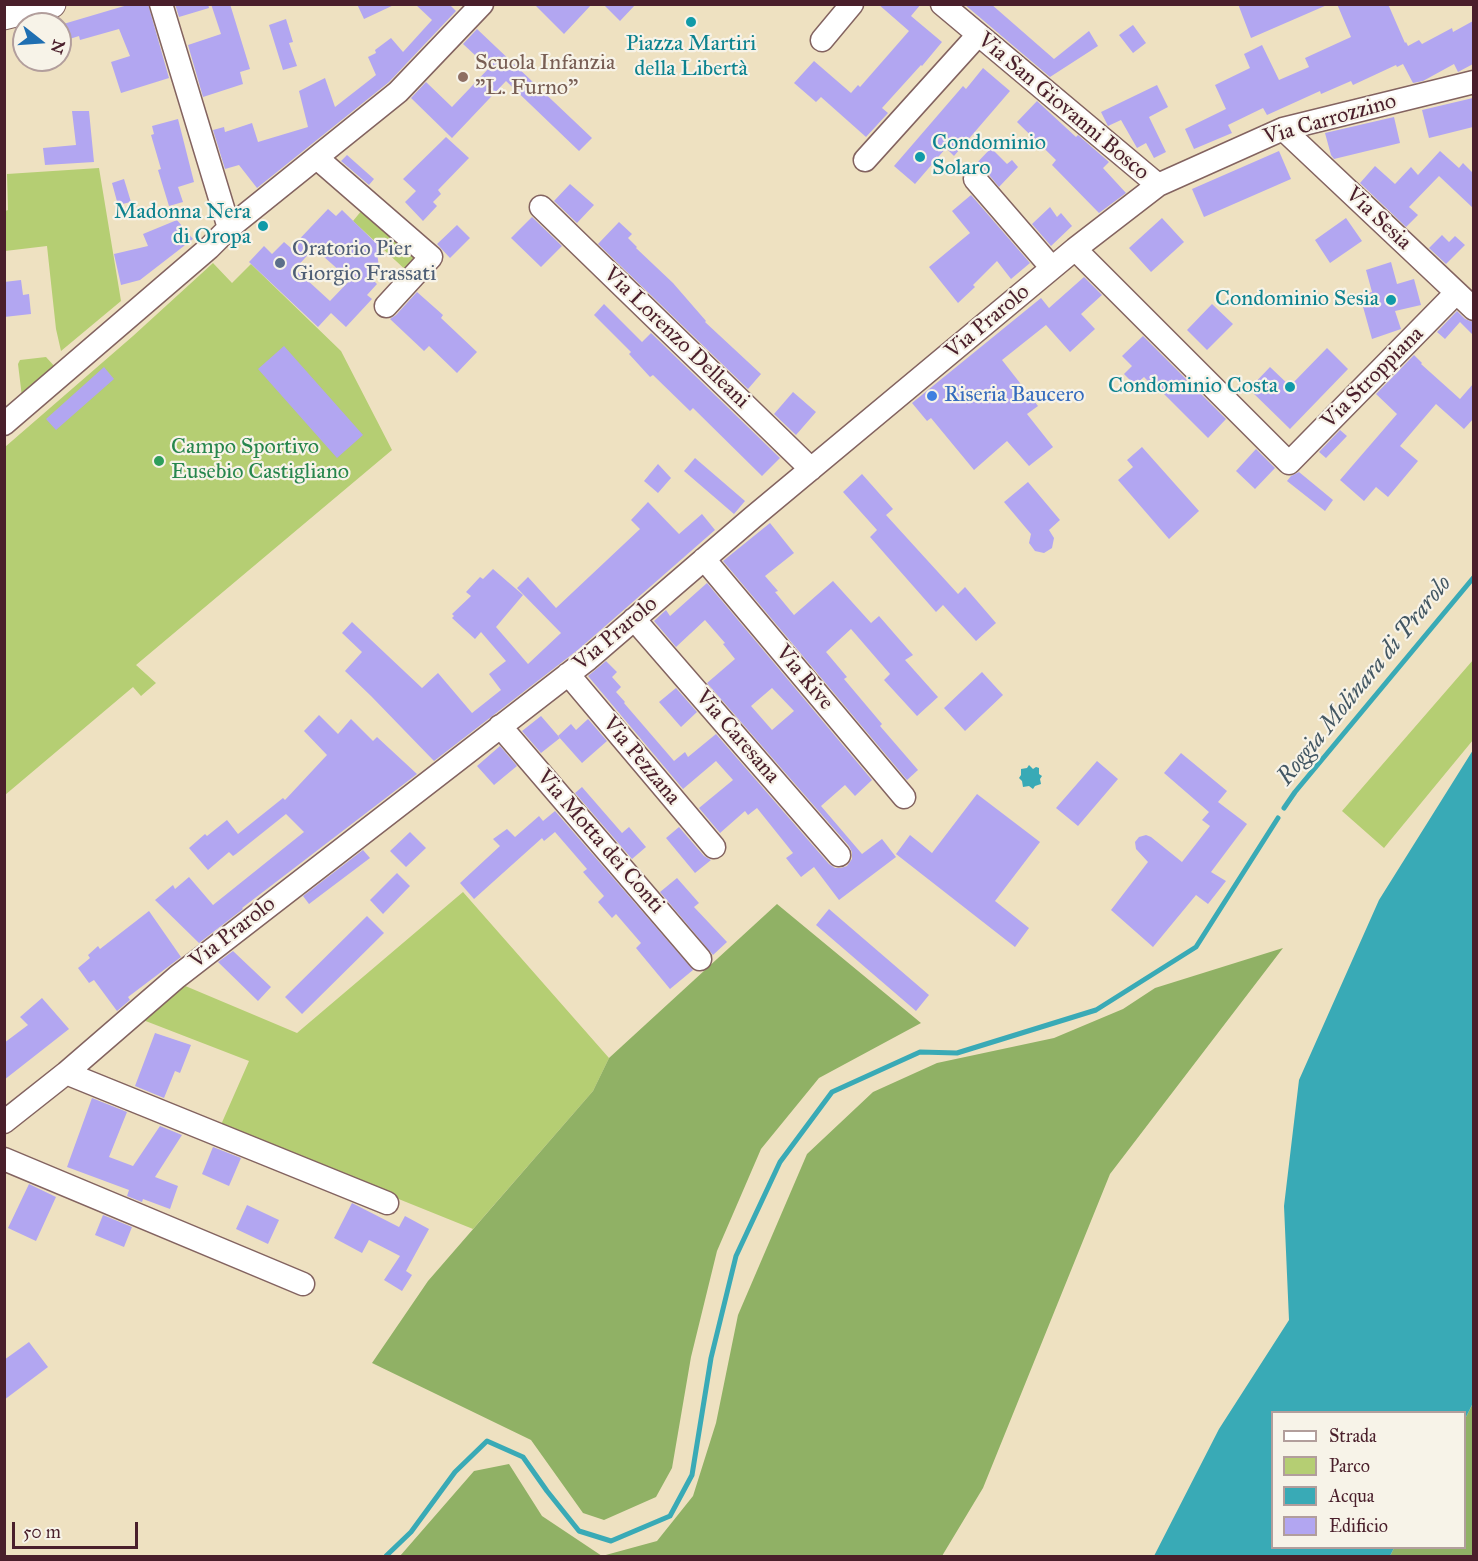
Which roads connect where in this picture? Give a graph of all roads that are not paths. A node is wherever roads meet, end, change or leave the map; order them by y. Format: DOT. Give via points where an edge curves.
graph roads {
  1 [pos="52,4"];
  2 [pos="161,4"];
  3 [pos="482,4"];
  4 [pos="852,4"];
  5 [pos="942,4"];
  6 [pos="4,16"];
  7 [pos="977,36"];
  8 [pos="822,40"];
  9 [pos="1473,82"];
  10 [pos="1283,129"];
  11 [pos="317,158"];
  12 [pos="865,160"];
  13 [pos="975,179"];
  14 [pos="1158,185"];
  15 [pos="541,207"];
  16 [pos="229,228"];
  17 [pos="1075,249"];
  18 [pos="1052,268"];
  19 [pos="1456,293"];
  20 [pos="386,306"];
  21 [pos="1473,309"];
  22 [pos="4,424"];
  23 [pos="812,469"];
  24 [pos="705,559"];
  25 [pos="634,619"];
  26 [pos="567,675"];
  27 [pos="500,726"];
  28 [pos="904,797"];
  29 [pos="714,847"];
  30 [pos="839,855"];
  31 [pos="700,959"];
  32 [pos="66,1073"];
  33 [pos="4,1122"];
  34 [pos="4,1159"];
  35 [pos="387,1203"];
  36 [pos="303,1284"];
  1 -- 6 [label="main road"];
  2 -- 16 [label="street"];
  3 -- 11 [label="street" via="399,92"];
  4 -- 8 [label="street"];
  5 -- 7 [label="street, Via San Giovanni Bosco"];
  7 -- 12 [label="street"];
  7 -- 14 [label="street, Via San Giovanni Bosco"];
  9 -- 10 [label="street, Via Carrozzino"];
  10 -- 14 [label="street, Via Carrozzino"];
  10 -- 19 [label="street, Via Sesia"];
  11 -- 16 [label="street"];
  11 -- 20 [label="street" via="431,257"];
  13 -- 18 [label="street"];
  14 -- 17 [label="street, Via Prarolo"];
  15 -- 23 [label="street, Via Lorenzo Delleani"];
  16 -- 22 [label="street"];
  17 -- 18 [label="street, Via Prarolo"];
  17 -- 19 [label="street, Via Stroppiana" via="1289,463"];
  18 -- 23 [label="street, Via Prarolo"];
  19 -- 21 [label="street, Via Sesia"];
  23 -- 24 [label="street, Via Prarolo"];
  24 -- 25 [label="street, Via Prarolo"];
  24 -- 28 [label="street, Via Rive"];
  25 -- 26 [label="street, Via Prarolo"];
  25 -- 30 [label="street, Via Caresana"];
  26 -- 27 [label="street, Via Prarolo"];
  26 -- 29 [label="street, Via Pezzana"];
  27 -- 31 [label="street, Via Motta dei Conti"];
  27 -- 32 [label="street, Via Prarolo" via="177,977"];
  32 -- 33 [label="street, Via Prarolo"];
  32 -- 35 [label="street"];
  34 -- 36 [label="street"];
}
